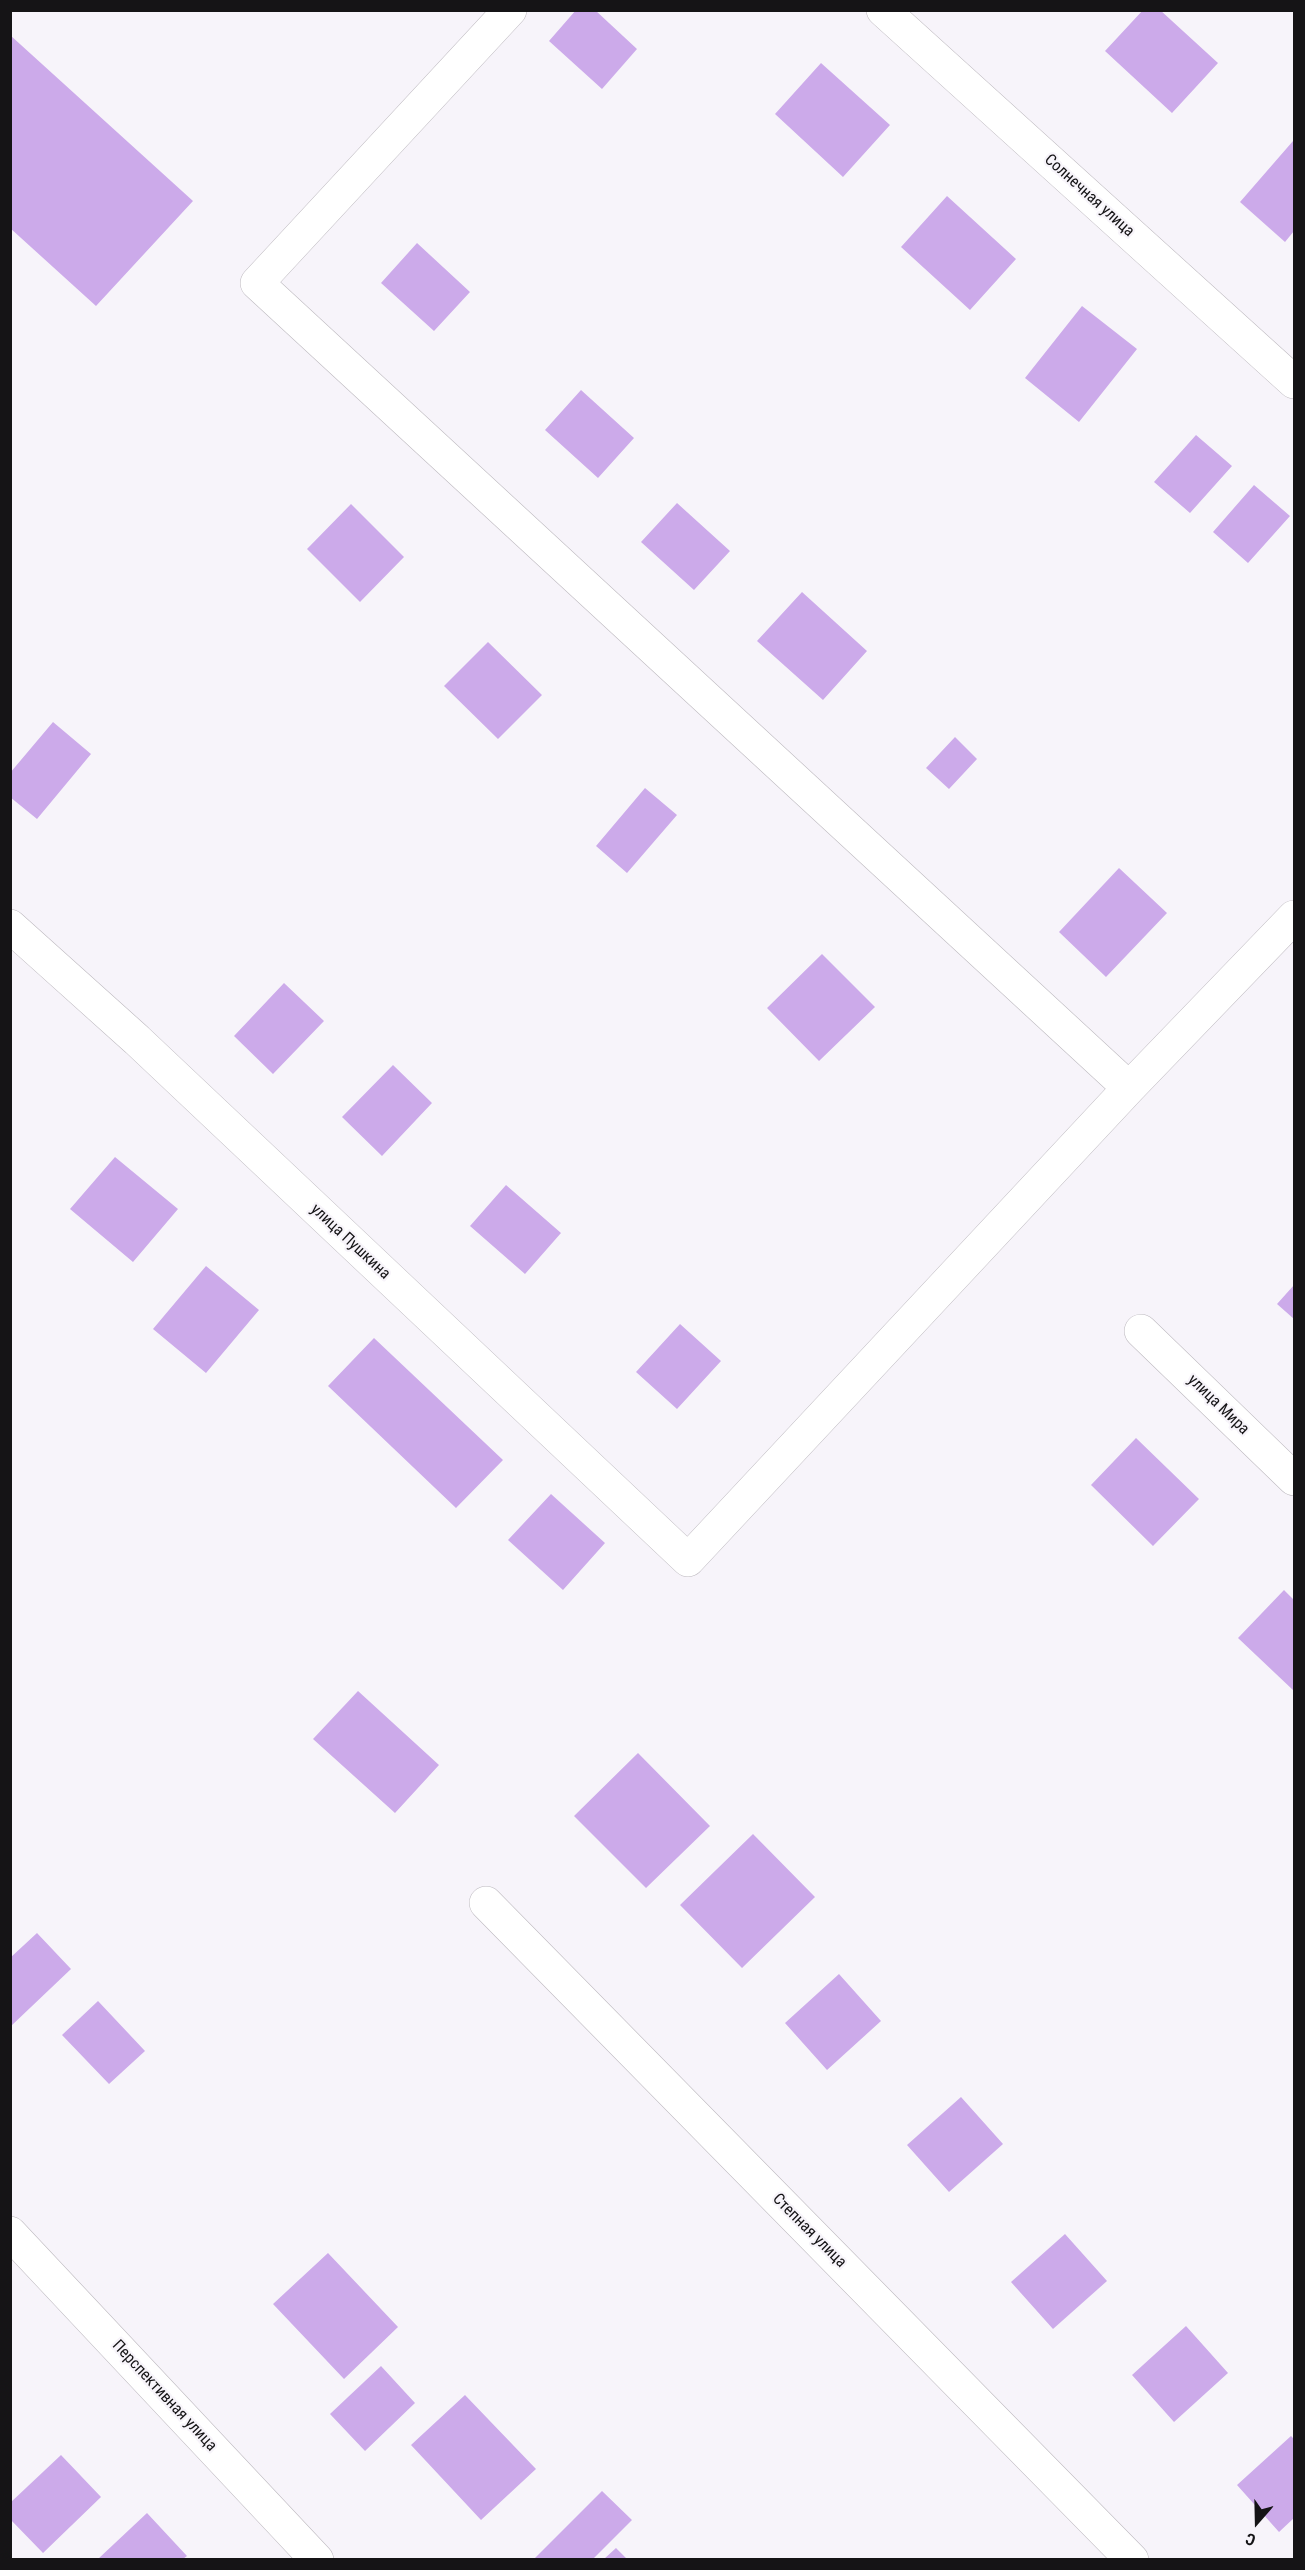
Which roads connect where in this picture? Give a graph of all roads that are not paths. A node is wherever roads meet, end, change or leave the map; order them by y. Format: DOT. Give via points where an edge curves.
graph roads {
  1 [pos="510,10"];
  2 [pos="883,10"];
  3 [pos="1294,382"];
  4 [pos="1294,917"];
  5 [pos="10,926"];
  6 [pos="1129,1088"];
  7 [pos="1142,1331"];
  8 [pos="1294,1479"];
  9 [pos="486,1903"];
  10 [pos="10,2233"];
  11 [pos="317,2559"];
  12 [pos="1132,2559"];
  1 -- 6 [label="street" via="257,283"];
  2 -- 3 [label="street, Солнечная улица"];
  4 -- 6 [label="street"];
  5 -- 6 [label="street, улица Пушкина" via="146,1048 687,1560"];
  7 -- 8 [label="street, улица Мира"];
  9 -- 12 [label="street, Степная улица"];
  10 -- 11 [label="street, Перспективная улица"];
}
